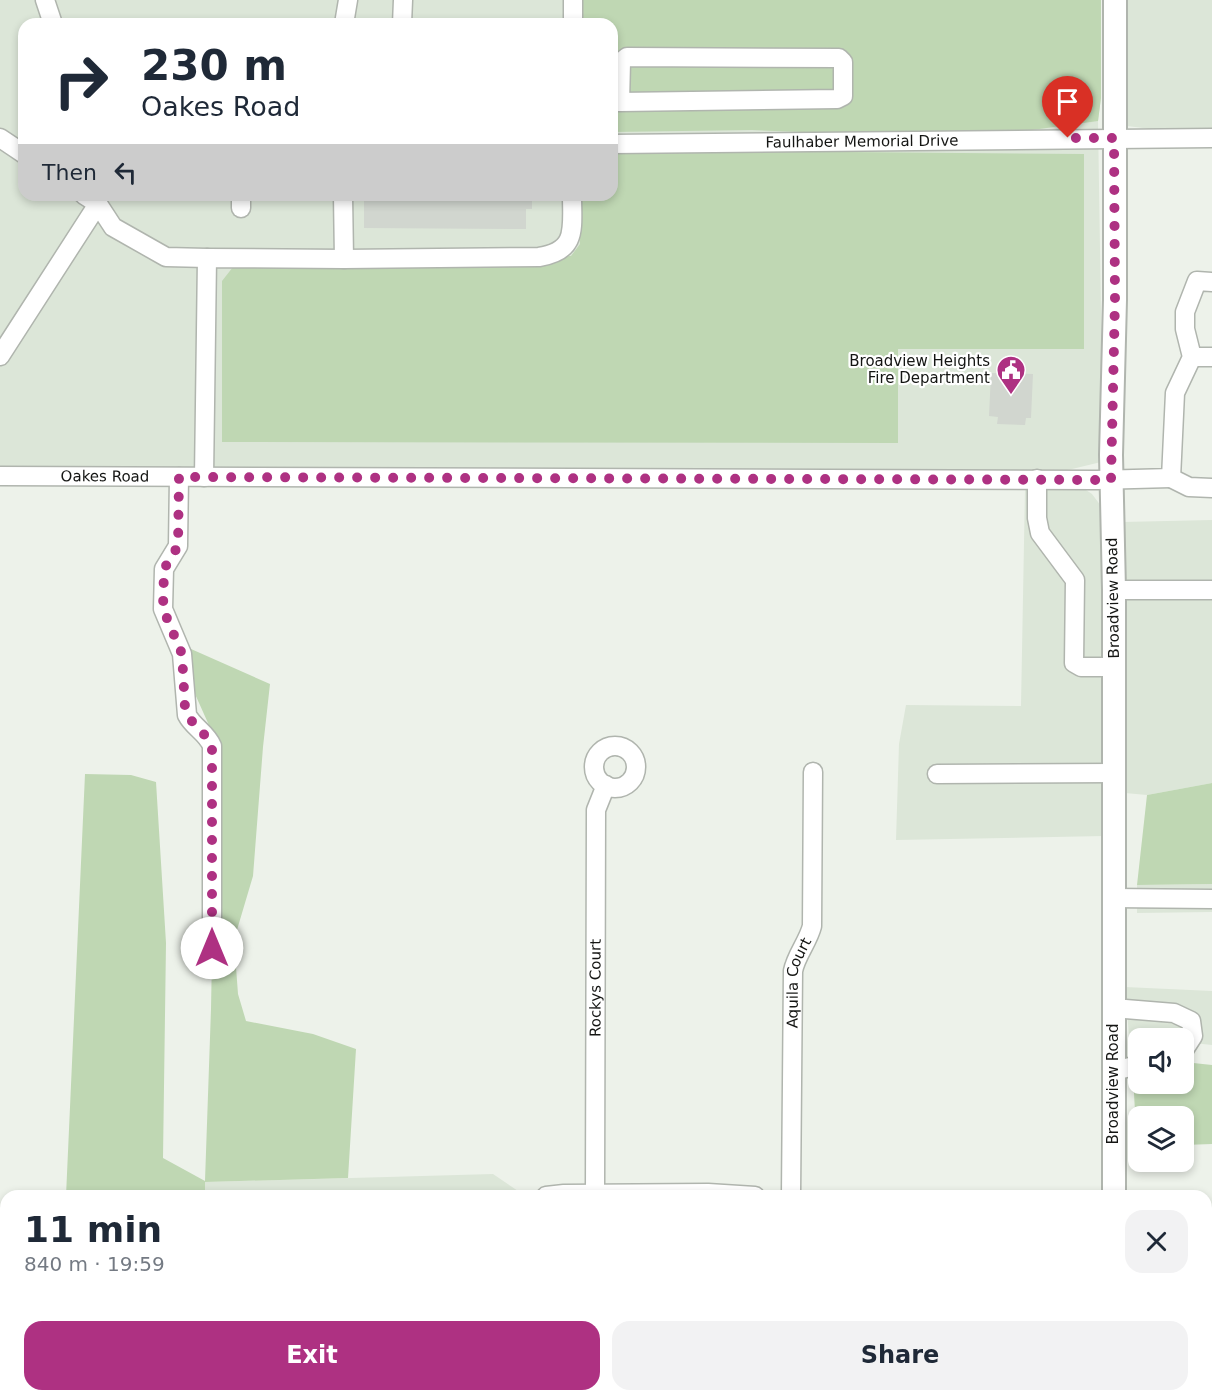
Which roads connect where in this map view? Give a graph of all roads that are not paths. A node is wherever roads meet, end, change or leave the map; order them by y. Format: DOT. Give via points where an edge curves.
graph roads {
  1 [pos="45,0"];
  2 [pos="348,0"];
  3 [pos="403,0"];
  4 [pos="573,0"];
  5 [pos="1115,0"];
  6 [pos="51,18"];
  7 [pos="345,18"];
  8 [pos="402,18"];
  9 [pos="573,18"];
  10 [pos="618,86"];
  11 [pos="618,102"];
  12 [pos="0,138"];
  13 [pos="1114,138"];
  14 [pos="1212,138"];
  15 [pos="618,144"];
  16 [pos="18,150"];
  17 [pos="92,201"];
  18 [pos="96,201"];
  19 [pos="343,201"];
  20 [pos="572,201"];
  21 [pos="207,258"];
  22 [pos="344,259"];
  23 [pos="1204,281"];
  24 [pos="0,356"];
  25 [pos="1192,357"];
  26 [pos="1212,357"];
  27 [pos="0,476"];
  28 [pos="179,477"];
  29 [pos="204,477"];
  30 [pos="1171,478"];
  31 [pos="1037,479"];
  32 [pos="1111,480"];
  33 [pos="1212,488"];
  34 [pos="1114,590"];
  35 [pos="1212,590"];
  36 [pos="1114,667"];
  37 [pos="813,772"];
  38 [pos="937,774"];
  39 [pos="1114,774"];
  40 [pos="606,785"];
  41 [pos="1113,898"];
  42 [pos="1212,899"];
  43 [pos="212,948"];
  44 [pos="1113,1008"];
  45 [pos="1192,1028"];
  46 [pos="1128,1068"];
  47 [pos="1114,1071"];
  48 [pos="588,1190"];
  49 [pos="791,1190"];
  50 [pos="1114,1190"];
  1 -- 6 [label="street"];
  2 -- 7 [label="street"];
  3 -- 8 [label="street"];
  4 -- 9 [label="street"];
  5 -- 13 [label="main road, Broadview Road"];
  10 -- 11 [label="street" via="621,62 627,57 839,58 843,62 843,96 837,99"];
  12 -- 16 [label="street"];
  13 -- 14 [label="street, Faulhaber Memorial Drive"];
  13 -- 15 [label="street, Faulhaber Memorial Drive"];
  13 -- 32 [label="main road, Broadview Road"];
  17 -- 24 [label="street"];
  18 -- 21 [label="street" via="112,226 166,257"];
  19 -- 22 [label="street"];
  20 -- 22 [label="street" via="570,235 562,250 552,255"];
  21 -- 22 [label="street"];
  21 -- 29 [label="street"];
  23 -- 25 [label="street" via="1185,312"];
  25 -- 26 [label="street"];
  25 -- 30 [label="street" via="1175,393"];
  27 -- 28 [label="street, Oakes Road"];
  28 -- 29 [label="street, Oakes Road"];
  28 -- 43 [label="street" via="178,546 164,569 163,609 182,654 187,715 212,746"];
  29 -- 31 [label="street, Oakes Road"];
  30 -- 32 [label="street, Oakes Road"];
  30 -- 33 [label="street" via="1189,487"];
  31 -- 32 [label="street, Oakes Road"];
  31 -- 36 [label="street" via="1040,532 1075,580 1074,663 1081,667"];
  32 -- 34 [label="main road, Broadview Road"];
  34 -- 35 [label="street"];
  34 -- 36 [label="main road, Broadview Road"];
  36 -- 39 [label="main road, Broadview Road"];
  37 -- 49 [label="street, Aquila Court" via="812,926 793,971"];
  38 -- 39 [label="street"];
  39 -- 41 [label="main road, Broadview Road"];
  40 -- 48 [label="street, Rockys Court" via="596,810"];
  41 -- 42 [label="street"];
  41 -- 44 [label="main road, Broadview Road"];
  44 -- 45 [label="street" via="1174,1013 1191,1021"];
  44 -- 47 [label="main road, Broadview Road"];
  46 -- 47 [label="street"];
  47 -- 50 [label="main road, Broadview Road"];
}
